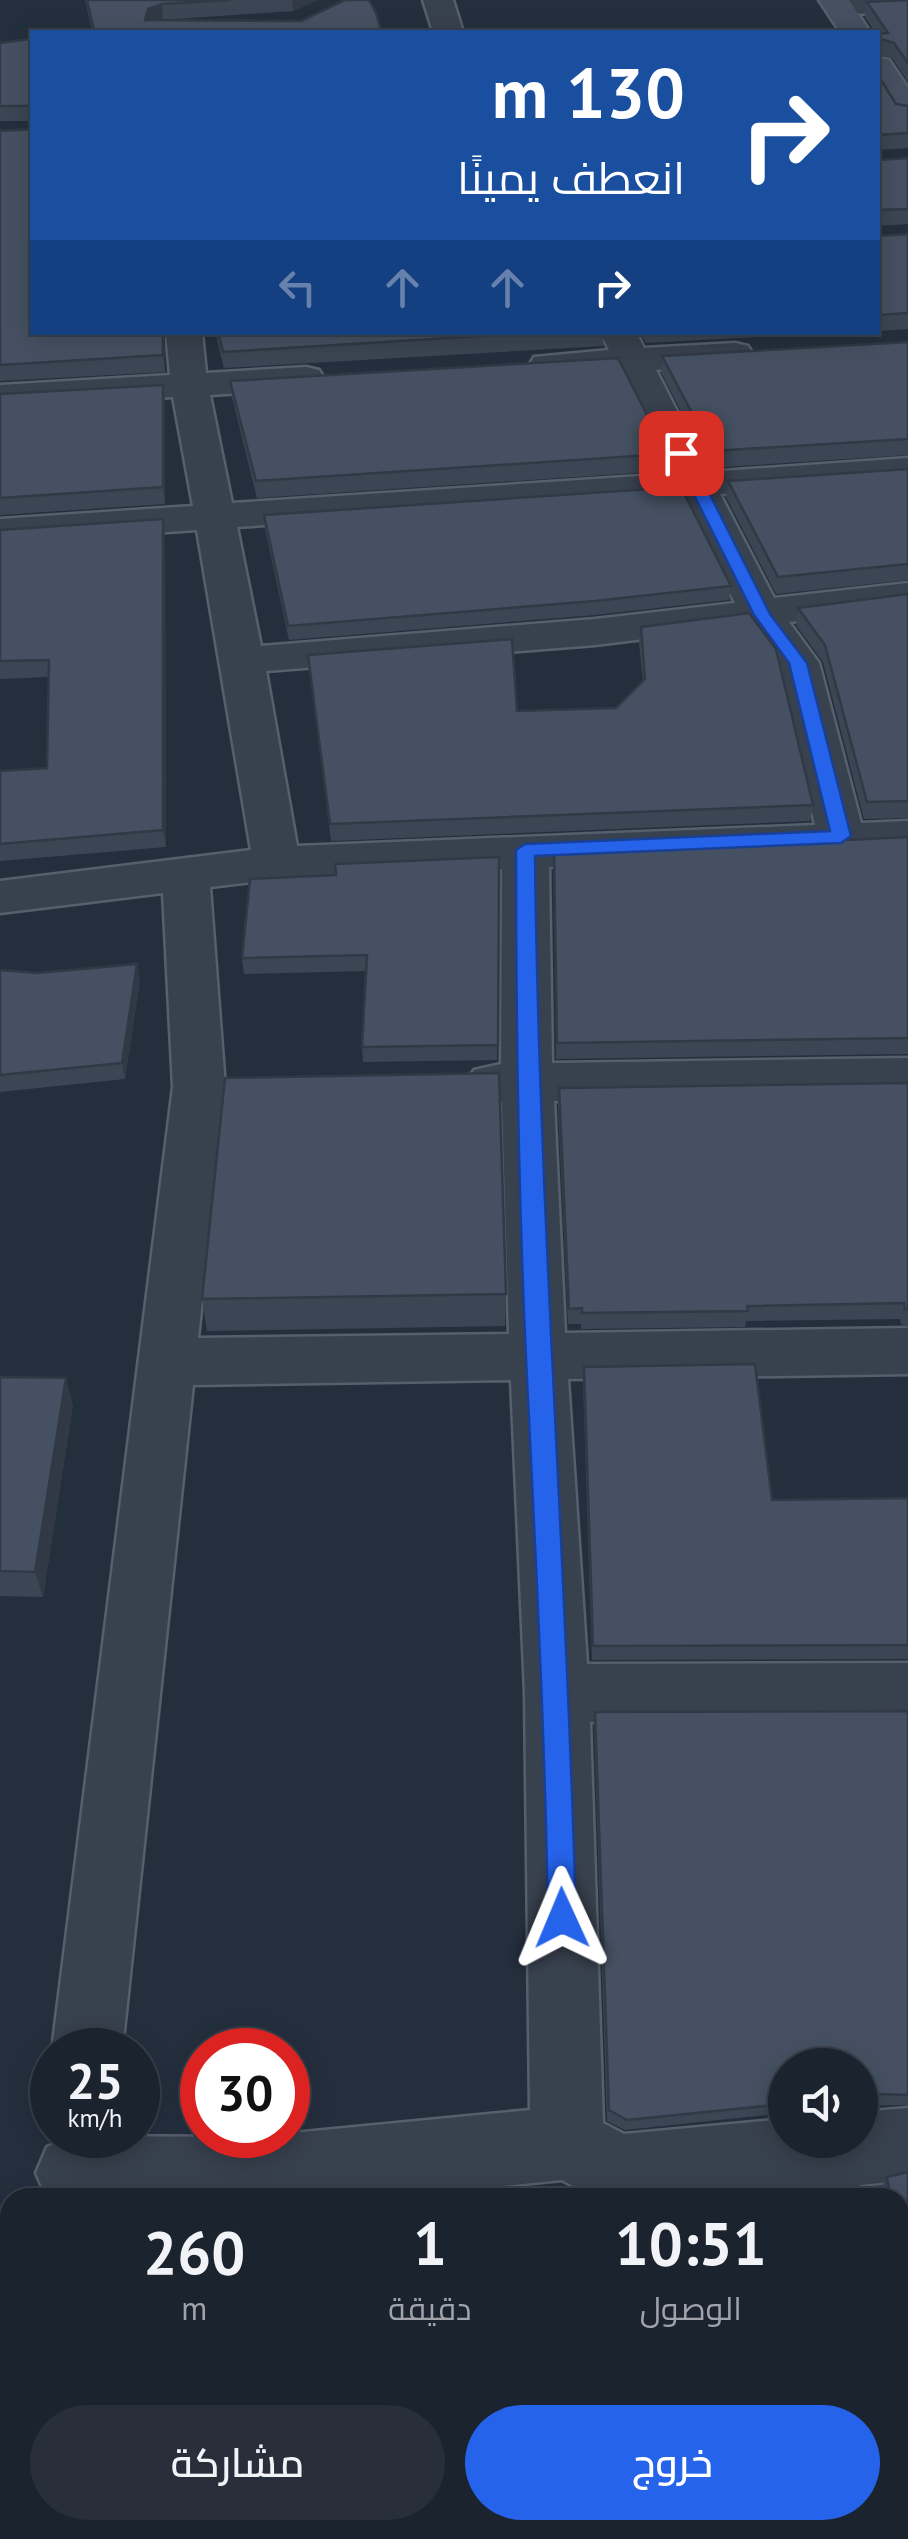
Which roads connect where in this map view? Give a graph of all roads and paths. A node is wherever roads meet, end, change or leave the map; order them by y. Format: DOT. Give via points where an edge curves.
graph roads {
  1 [pos="438,0"];
  2 [pos="908,2"];
  3 [pos="836,3"];
  4 [pos="447,30"];
  5 [pos="854,30"];
  6 [pos="184,335"];
  7 [pos="626,346"];
  8 [pos="770,351"];
  9 [pos="517,366"];
  10 [pos="344,376"];
  11 [pos="189,384"];
  12 [pos="0,396"];
  13 [pos="908,470"];
  14 [pos="697,484"];
  15 [pos="216,515"];
  16 [pos="0,531"];
  17 [pos="908,595"];
  18 [pos="762,615"];
  19 [pos="243,660"];
  20 [pos="841,836"];
  21 [pos="908,836"];
  22 [pos="525,850"];
  23 [pos="276,863"];
  24 [pos="186,876"];
  25 [pos="0,897"];
  26 [pos="908,1076"];
  27 [pos="527,1082"];
  28 [pos="450,1083"];
  29 [pos="908,1351"];
  30 [pos="538,1356"];
  31 [pos="166,1362"];
  32 [pos="557,1692"];
  33 [pos="908,1692"];
  34 [pos="90,2028"];
  35 [pos="567,2143"];
  36 [pos="908,2144"];
  37 [pos="70,2168"];
  38 [pos="821,2173"];
  1 -- 4 [label="street"];
  2 -- 3 [label="street"];
  3 -- 5 [label="street"];
  6 -- 11 [label="street"];
  7 -- 8 [label="street"];
  7 -- 9 [label="street"];
  7 -- 14 [label="street"];
  10 -- 11 [label="street"];
  11 -- 12 [label="street"];
  11 -- 15 [label="street"];
  13 -- 14 [label="street"];
  14 -- 15 [label="street"];
  14 -- 18 [label="street"];
  15 -- 16 [label="street"];
  15 -- 19 [label="street"];
  17 -- 18 [label="street"];
  18 -- 19 [label="street"];
  18 -- 20 [label="street" via="798,663"];
  19 -- 23 [label="street"];
  20 -- 21 [label="street"];
  20 -- 22 [label="street"];
  22 -- 23 [label="street"];
  22 -- 27 [label="street"];
  23 -- 24 [label="street"];
  24 -- 25 [label="street"];
  24 -- 31 [label="street" via="218,1087"];
  26 -- 27 [label="street"];
  27 -- 28 [label="street"];
  27 -- 30 [label="street"];
  29 -- 30 [label="street"];
  30 -- 31 [label="street"];
  30 -- 32 [label="street"];
  31 -- 34 [label="street"];
  32 -- 33 [label="street"];
  32 -- 35 [label="street"];
  35 -- 37 [label="street" via="252,2174"];
  35 -- 38 [label="street" via="620,2170"];
  36 -- 38 [label="street"];
}
